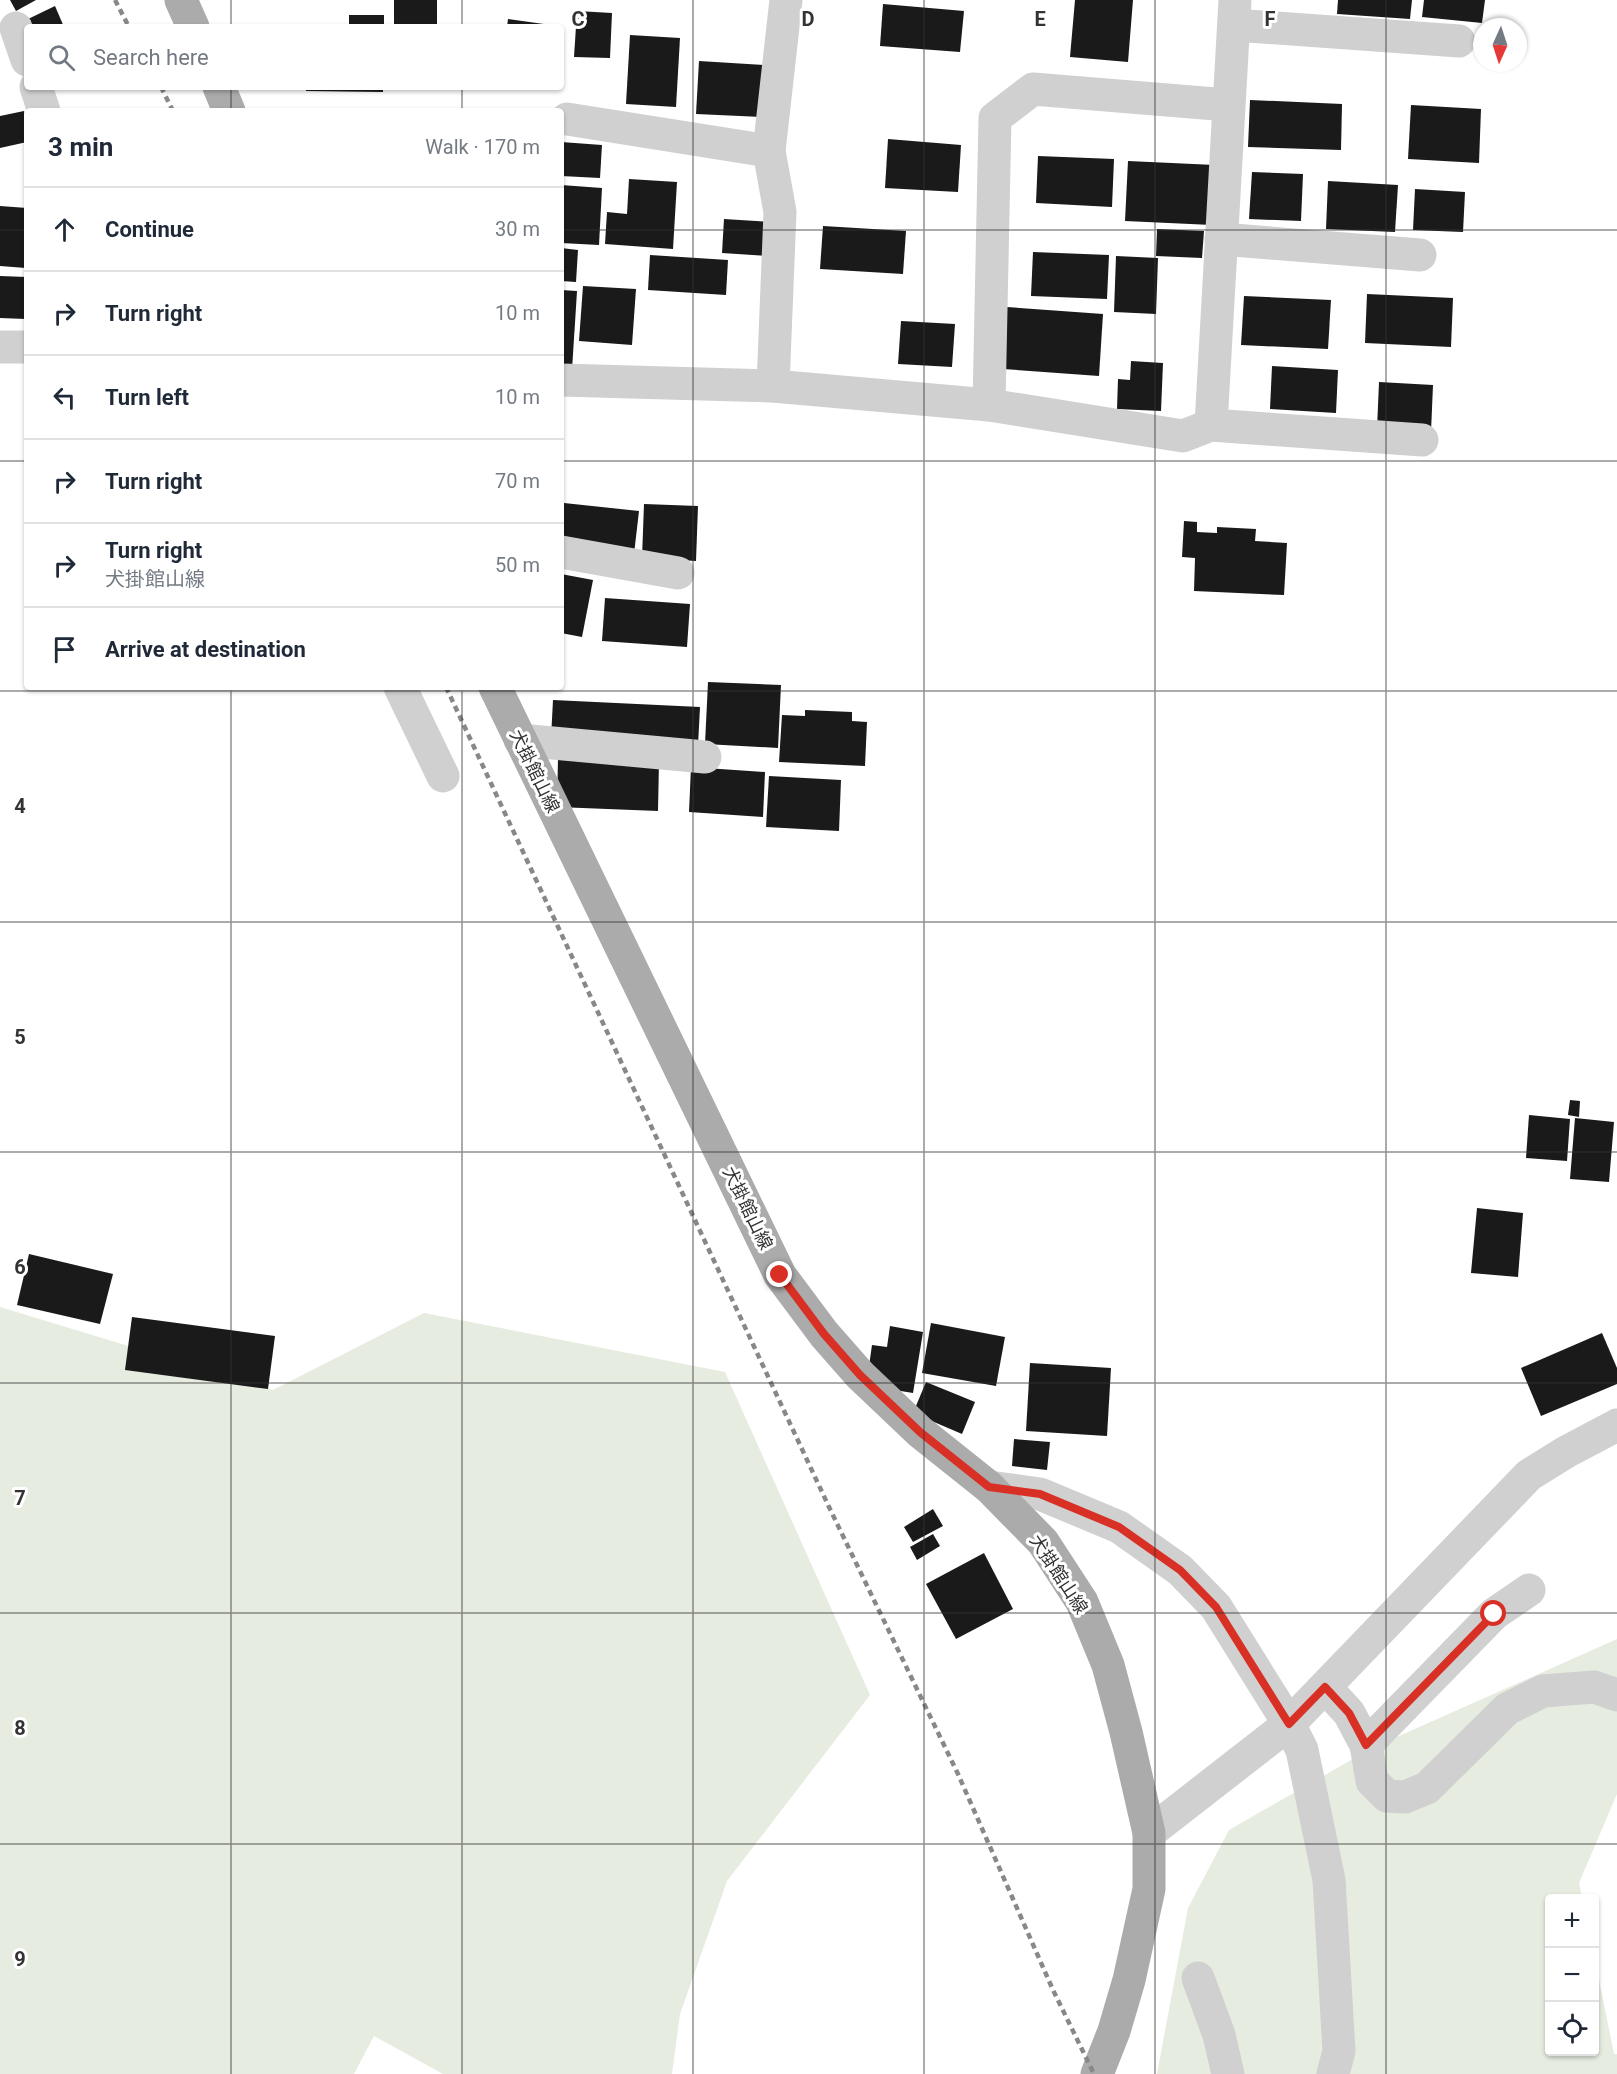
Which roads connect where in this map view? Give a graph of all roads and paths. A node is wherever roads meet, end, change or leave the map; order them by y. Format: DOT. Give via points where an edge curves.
graph roads {
  1 [pos="181,0"];
  2 [pos="786,0"];
  3 [pos="1234,12"];
  4 [pos="192,24"];
  5 [pos="16,28"];
  6 [pos="1459,41"];
  7 [pos="24,51"];
  8 [pos="37,90"];
  9 [pos="220,90"];
  10 [pos="1228,105"];
  11 [pos="43,108"];
  12 [pos="228,108"];
  13 [pos="567,119"];
  14 [pos="770,151"];
  15 [pos="1221,239"];
  16 [pos="1420,255"];
  17 [pos="0,347"];
  18 [pos="24,347"];
  19 [pos="564,380"];
  20 [pos="773,386"];
  21 [pos="989,405"];
  22 [pos="1211,425"];
  23 [pos="1422,440"];
  24 [pos="564,553"];
  25 [pos="678,573"];
  26 [pos="401,690"];
  27 [pos="496,690"];
  28 [pos="520,740"];
  29 [pos="705,757"];
  30 [pos="443,776"];
  31 [pos="1617,1425"];
  32 [pos="989,1487"];
  33 [pos="1529,1590"];
  34 [pos="1325,1687"];
  35 [pos="1617,1695"];
  36 [pos="1289,1724"];
  37 [pos="1366,1745"];
  38 [pos="1149,1833"];
  39 [pos="1198,1978"];
  40 [pos="1097,2074"];
  41 [pos="1228,2074"];
  42 [pos="1333,2074"];
  1 -- 4 [label="main road"];
  2 -- 14 [label="street"];
  3 -- 6 [label="street"];
  3 -- 10 [label="street"];
  5 -- 7 [label="street"];
  8 -- 11 [label="street"];
  9 -- 12 [label="main road"];
  10 -- 15 [label="street"];
  10 -- 21 [label="street" via="1033,89 994,118"];
  13 -- 14 [label="street"];
  14 -- 20 [label="street" via="780,212"];
  15 -- 16 [label="street"];
  15 -- 22 [label="street"];
  17 -- 18 [label="street"];
  19 -- 20 [label="street"];
  20 -- 21 [label="street"];
  21 -- 22 [label="street" via="1184,436"];
  22 -- 23 [label="street"];
  24 -- 25 [label="street"];
  26 -- 30 [label="street"];
  27 -- 28 [label="main road, 犬掛館山線"];
  28 -- 29 [label="street"];
  28 -- 32 [label="main road, 犬掛館山線" via="780,1275 860,1375 920,1432"];
  31 -- 34 [label="street" via="1529,1475"];
  32 -- 36 [label="street" via="1040,1494 1119,1527 1180,1570 1216,1607"];
  32 -- 38 [label="main road, 犬掛館山線" via="1043,1542 1082,1602 1108,1665"];
  33 -- 37 [label="street" via="1494,1614"];
  34 -- 36 [label="street"];
  34 -- 37 [label="street" via="1349,1713"];
  35 -- 37 [label="street" via="1594,1687 1543,1691 1507,1709 1428,1788 1406,1797 1387,1796 1372,1781"];
  36 -- 38 [label="street"];
  36 -- 42 [label="street" via="1302,1750 1329,1880 1339,2051"];
  38 -- 40 [label="main road, 犬掛館山線" via="1149,1889 1130,1980"];
  39 -- 41 [label="street" via="1219,2035"];
}
